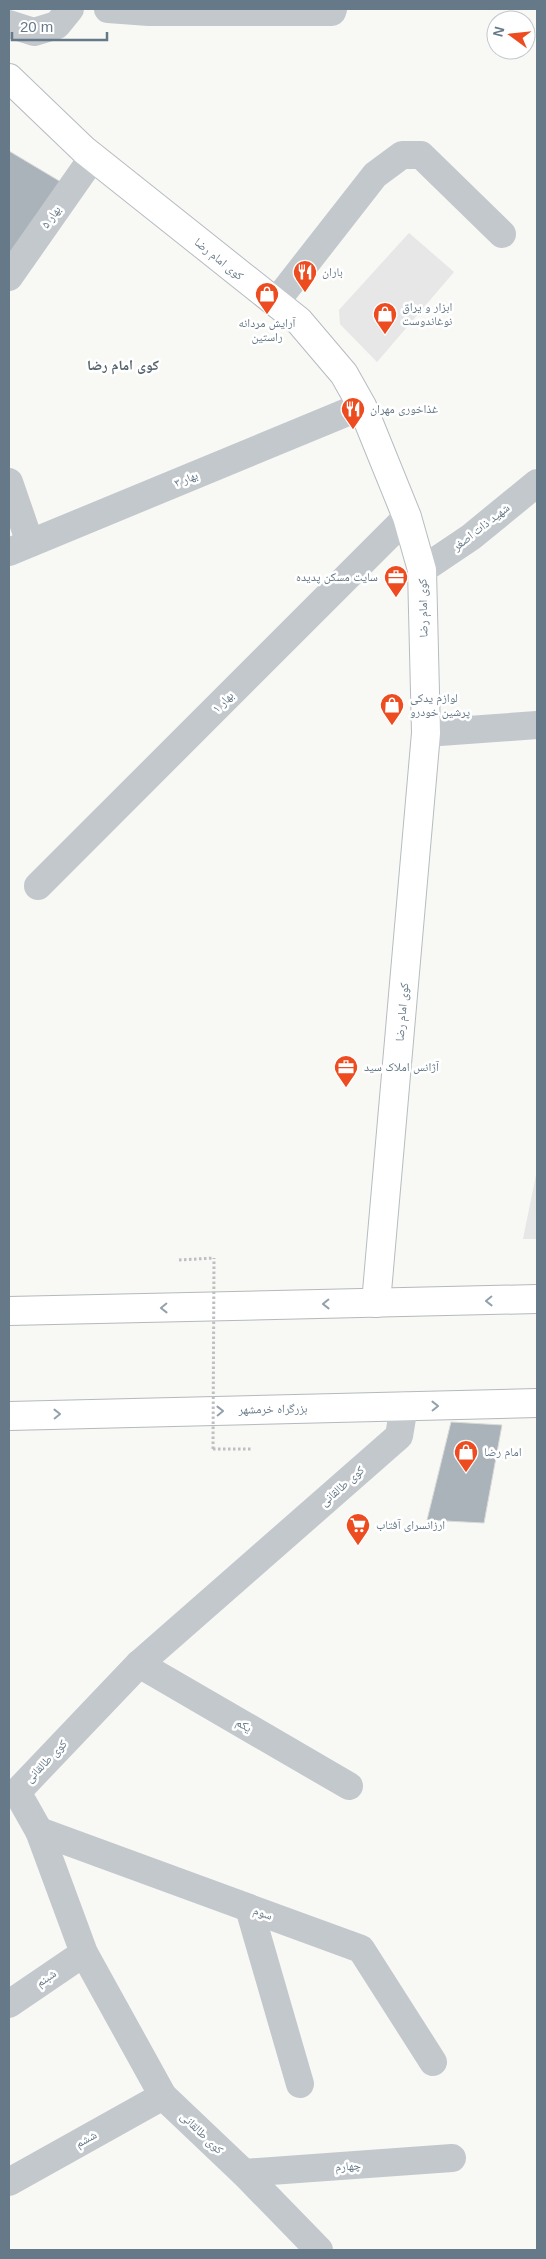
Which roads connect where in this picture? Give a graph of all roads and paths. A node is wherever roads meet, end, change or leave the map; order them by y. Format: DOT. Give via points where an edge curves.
graph roads {
  1 [pos="70,9"];
  2 [pos="108,9"];
  3 [pos="333,9"];
  4 [pos="9,25"];
  5 [pos="9,78"];
  6 [pos="93,157"];
  7 [pos="502,234"];
  8 [pos="9,277"];
  9 [pos="275,303"];
  10 [pos="362,406"];
  11 [pos="9,482"];
  12 [pos="537,483"];
  13 [pos="407,517"];
  14 [pos="19,548"];
  15 [pos="422,570"];
  16 [pos="537,725"];
  17 [pos="426,733"];
  18 [pos="38,886"];
  19 [pos="179,1260"];
  20 [pos="537,1299"];
  21 [pos="376,1303"];
  22 [pos="9,1311"];
  23 [pos="537,1403"];
  24 [pos="404,1406"];
  25 [pos="9,1416"];
  26 [pos="251,1448"];
  27 [pos="139,1664"];
  28 [pos="349,1786"];
  29 [pos="11,1791"];
  30 [pos="40,1831"];
  31 [pos="249,1908"];
  32 [pos="84,1953"];
  33 [pos="9,2004"];
  34 [pos="433,2062"];
  35 [pos="300,2084"];
  36 [pos="164,2096"];
  37 [pos="452,2158"];
  38 [pos="244,2173"];
  39 [pos="9,2182"];
  40 [pos="319,2250"];
  1 -- 4 [label="street" via="57,24 34,32"];
  2 -- 3 [label="street" via="149,12 332,12"];
  5 -- 6 [label="main road, کوی امام رضا"];
  6 -- 8 [label="street, بهار ۵"];
  6 -- 9 [label="main road, کوی امام رضا"];
  7 -- 9 [label="street" via="421,155 402,155 374,175"];
  9 -- 10 [label="main road, کوی امام رضا" via="299,322 344,374"];
  10 -- 13 [label="main road, کوی امام رضا"];
  10 -- 14 [label="street, بهار ۳"];
  11 -- 14 [label="street"];
  12 -- 15 [label="street, شهید ذات اصغر"];
  13 -- 15 [label="main road, کوی امام رضا"];
  13 -- 18 [label="street, بهار ۱"];
  15 -- 17 [label="main road, کوی امام رضا"];
  16 -- 17 [label="street"];
  17 -- 21 [label="main road, کوی امام رضا"];
  19 -- 26 [label="path, bridge" via="214,1258 213,1449"];
  20 -- 21 [label="main road, one-way"];
  21 -- 22 [label="main road, one-way"];
  24 -- 23 [label="main road, بزرگراه خرمشهر, one-way"];
  25 -- 24 [label="main road, بزرگراه خرمشهر, one-way"];
  24 -- 27 [label="street, کوی طالقانی" via="399,1436"];
  27 -- 28 [label="street, یکم"];
  27 -- 29 [label="street, کوی طالقانی"];
  29 -- 30 [label="street, کوی طالقانی"];
  30 -- 31 [label="street, سوم"];
  30 -- 32 [label="street, کوی طالقانی"];
  31 -- 34 [label="street, سوم" via="361,1949"];
  31 -- 35 [label="street"];
  32 -- 33 [label="street, شبنم"];
  32 -- 36 [label="street, کوی طالقانی"];
  36 -- 38 [label="street, کوی طالقانی"];
  36 -- 39 [label="street, ششم"];
  37 -- 38 [label="street, چهارم"];
  38 -- 40 [label="street, کوی طالقانی"];
}
